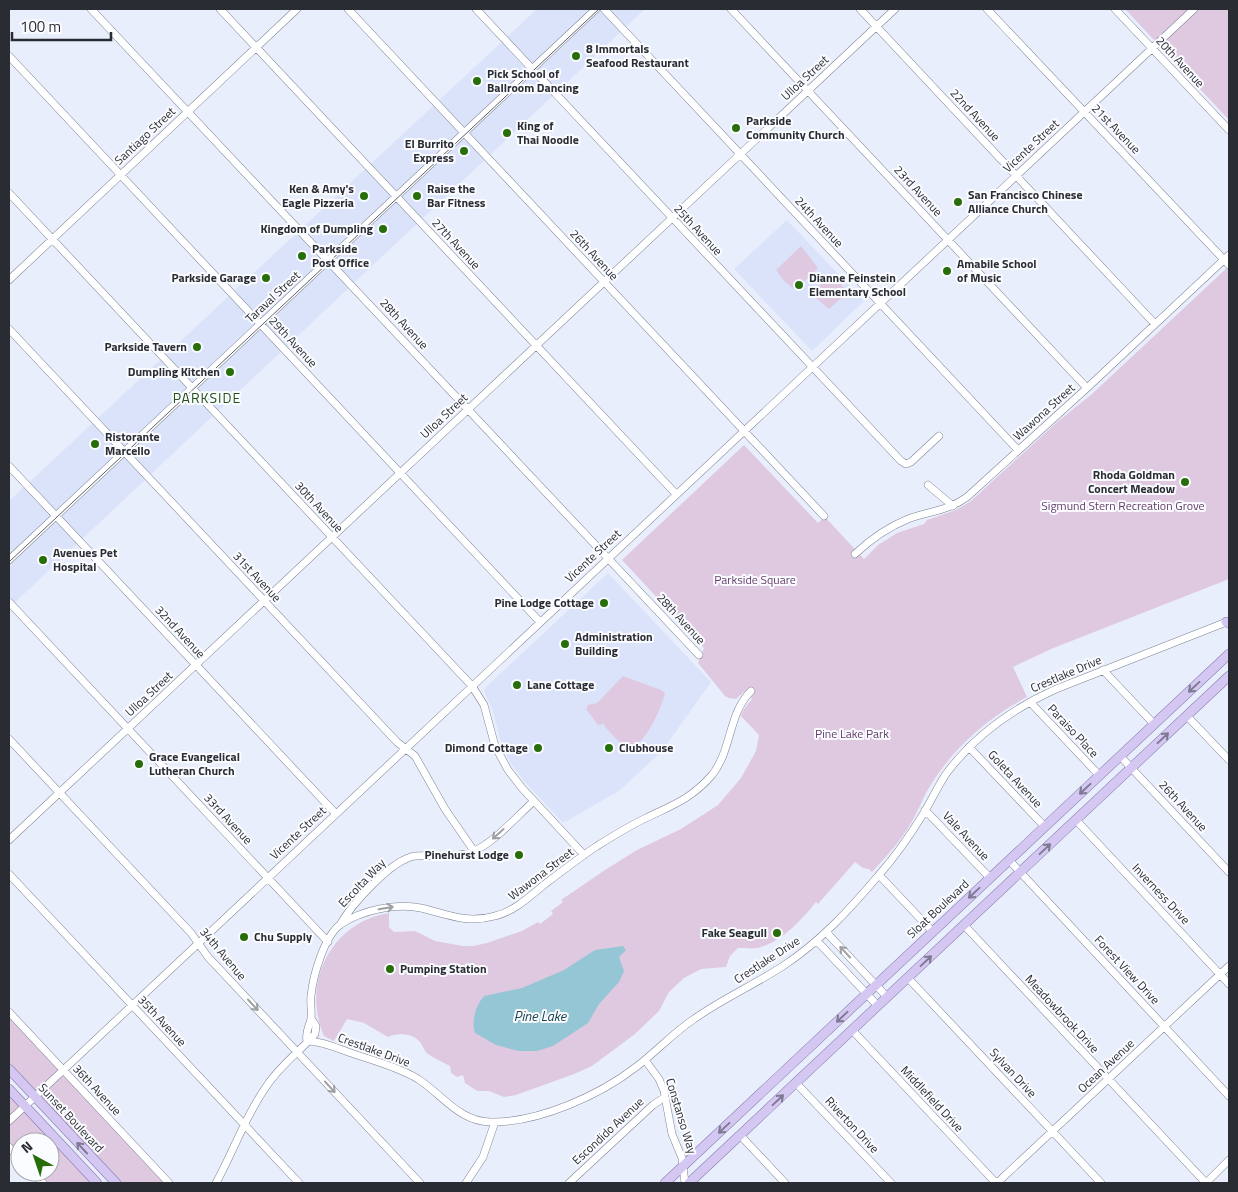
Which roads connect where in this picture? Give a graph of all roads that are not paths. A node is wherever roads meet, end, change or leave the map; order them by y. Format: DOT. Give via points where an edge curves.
graph roads {
  1 [pos="91,9"];
  2 [pos="220,9"];
  3 [pos="298,9"];
  4 [pos="348,9"];
  5 [pos="476,9"];
  6 [pos="596,9"];
  7 [pos="604,9"];
  8 [pos="731,9"];
  9 [pos="860,9"];
  10 [pos="895,9"];
  11 [pos="988,9"];
  12 [pos="1115,9"];
  13 [pos="1194,9"];
  14 [pos="876,26"];
  15 [pos="256,47"];
  16 [pos="1152,48"];
  17 [pos="9,56"];
  18 [pos="532,69"];
  19 [pos="808,90"];
  20 [pos="188,111"];
  21 [pos="1084,112"];
  22 [pos="1229,130"];
  23 [pos="464,133"];
  24 [pos="740,154"];
  25 [pos="120,175"];
  26 [pos="1016,176"];
  27 [pos="9,193"];
  28 [pos="396,196"];
  29 [pos="672,218"];
  30 [pos="52,239"];
  31 [pos="948,239"];
  32 [pos="328,260"];
  33 [pos="1228,260"];
  34 [pos="9,280"];
  35 [pos="604,282"];
  36 [pos="880,303"];
  37 [pos="260,324"];
  38 [pos="1155,324"];
  39 [pos="9,329"];
  40 [pos="536,346"];
  41 [pos="812,367"];
  42 [pos="192,388"];
  43 [pos="1087,388"];
  44 [pos="468,409"];
  45 [pos="744,431"];
  46 [pos="939,436"];
  47 [pos="1018,450"];
  48 [pos="124,452"];
  49 [pos="9,466"];
  50 [pos="400,473"];
  51 [pos="928,485"];
  52 [pos="676,494"];
  53 [pos="953,506"];
  54 [pos="56,516"];
  55 [pos="824,516"];
  56 [pos="332,537"];
  57 [pos="855,554"];
  58 [pos="608,558"];
  59 [pos="9,560"];
  60 [pos="264,601"];
  61 [pos="9,602"];
  62 [pos="540,622"];
  63 [pos="1228,622"];
  64 [pos="1229,654"];
  65 [pos="699,655"];
  66 [pos="196,665"];
  67 [pos="1103,670"];
  68 [pos="1229,676"];
  69 [pos="472,686"];
  70 [pos="752,691"];
  71 [pos="1030,702"];
  72 [pos="1187,716"];
  73 [pos="1154,724"];
  74 [pos="128,729"];
  75 [pos="9,739"];
  76 [pos="969,747"];
  77 [pos="405,749"];
  78 [pos="1120,756"];
  79 [pos="1229,760"];
  80 [pos="1132,768"];
  81 [pos="1099,775"];
  82 [pos="60,793"];
  83 [pos="534,801"];
  84 [pos="926,810"];
  85 [pos="336,814"];
  86 [pos="1076,820"];
  87 [pos="1045,827"];
  88 [pos="9,840"];
  89 [pos="474,851"];
  90 [pos="584,855"];
  91 [pos="1009,860"];
  92 [pos="1020,872"];
  93 [pos="1229,872"];
  94 [pos="9,874"];
  95 [pos="879,875"];
  96 [pos="268,877"];
  97 [pos="990,878"];
  98 [pos="340,925"];
  99 [pos="964,925"];
  100 [pos="826,932"];
  101 [pos="933,932"];
  102 [pos="817,940"];
  103 [pos="198,942"];
  104 [pos="328,942"];
  105 [pos="1229,966"];
  106 [pos="1220,974"];
  107 [pos="908,978"];
  108 [pos="1229,984"];
  109 [pos="876,985"];
  110 [pos="867,994"];
  111 [pos="887,997"];
  112 [pos="132,1005"];
  113 [pos="878,1006"];
  114 [pos="9,1012"];
  115 [pos="1164,1027"];
  116 [pos="852,1030"];
  117 [pos="307,1041"];
  118 [pos="297,1051"];
  119 [pos="645,1060"];
  120 [pos="9,1069"];
  121 [pos="63,1070"];
  122 [pos="1108,1079"];
  123 [pos="796,1082"];
  124 [pos="9,1089"];
  125 [pos="1229,1096"];
  126 [pos="34,1097"];
  127 [pos="665,1097"];
  128 [pos="25,1106"];
  129 [pos="9,1121"];
  130 [pos="494,1122"];
  131 [pos="244,1125"];
  132 [pos="1052,1132"];
  133 [pos="740,1135"];
  134 [pos="1229,1160"];
  135 [pos="684,1166"];
  136 [pos="97,1183"];
  137 [pos="116,1183"];
  138 [pos="169,1183"];
  139 [pos="216,1183"];
  140 [pos="299,1183"];
  141 [pos="420,1183"];
  142 [pos="466,1183"];
  143 [pos="569,1183"];
  144 [pos="665,1183"];
  145 [pos="685,1183"];
  146 [pos="689,1183"];
  147 [pos="785,1183"];
  148 [pos="891,1183"];
  149 [pos="996,1183"];
  150 [pos="1101,1183"];
  151 [pos="1206,1183"];
  1 -- 20 [label="street, 28th Avenue"];
  2 -- 15 [label="street, 27th Avenue"];
  3 -- 15 [label="street, Santiago Street"];
  4 -- 23 [label="street, 26th Avenue"];
  5 -- 18 [label="street, 25th Avenue"];
  6 -- 18 [label="street, Taraval Street"];
  7 -- 24 [label="street, 24th Avenue"];
  8 -- 19 [label="street, 23rd Avenue"];
  9 -- 14 [label="street, 22nd Avenue"];
  10 -- 14 [label="street, Ulloa Street"];
  11 -- 21 [label="street, 21st Avenue"];
  12 -- 16 [label="street, 20th Avenue"];
  13 -- 16 [label="street, Vicente Street"];
  14 -- 19 [label="street, Ulloa Street"];
  14 -- 26 [label="street, 22nd Avenue"];
  15 -- 20 [label="street, Santiago Street"];
  15 -- 28 [label="street, 27th Avenue"];
  16 -- 21 [label="street, Vicente Street"];
  16 -- 22 [label="street, 20th Avenue"];
  17 -- 25 [label="street, 29th Avenue"];
  18 -- 23 [label="street, Taraval Street"];
  18 -- 29 [label="street, 25th Avenue"];
  19 -- 24 [label="street, Ulloa Street"];
  19 -- 31 [label="street, 23rd Avenue"];
  20 -- 25 [label="street, Santiago Street"];
  20 -- 32 [label="street, 28th Avenue"];
  21 -- 26 [label="street, Vicente Street"];
  21 -- 33 [label="street, 21st Avenue"];
  23 -- 28 [label="street, Taraval Street"];
  23 -- 35 [label="street, 26th Avenue"];
  24 -- 29 [label="street, Ulloa Street"];
  24 -- 36 [label="street, 24th Avenue"];
  25 -- 30 [label="street, Santiago Street"];
  25 -- 37 [label="street, 29th Avenue"];
  26 -- 31 [label="street, Vicente Street"];
  26 -- 38 [label="street, 22nd Avenue"];
  27 -- 30 [label="street, 30th Avenue"];
  28 -- 32 [label="street, Taraval Street"];
  28 -- 40 [label="street, 27th Avenue"];
  29 -- 35 [label="street, Ulloa Street"];
  29 -- 41 [label="street, 25th Avenue"];
  30 -- 34 [label="street, Santiago Street"];
  30 -- 42 [label="street, 30th Avenue"];
  31 -- 36 [label="street, Vicente Street"];
  31 -- 43 [label="street, 23rd Avenue"];
  32 -- 37 [label="street, Taraval Street"];
  32 -- 44 [label="street, 28th Avenue"];
  33 -- 38 [label="street, Wawona Street"];
  35 -- 40 [label="street, Ulloa Street"];
  35 -- 45 [label="street, 26th Avenue"];
  36 -- 41 [label="street, Vicente Street"];
  36 -- 47 [label="street, 24th Avenue"];
  37 -- 42 [label="street, Taraval Street"];
  37 -- 50 [label="street, 29th Avenue"];
  38 -- 43 [label="street, Wawona Street"];
  39 -- 48 [label="street, 31st Avenue"];
  40 -- 44 [label="street, Ulloa Street"];
  40 -- 52 [label="street, 27th Avenue"];
  41 -- 45 [label="street, Vicente Street"];
  41 -- 46 [label="street, 25th Avenue" via="906,464"];
  42 -- 48 [label="street, Taraval Street"];
  42 -- 56 [label="street, 30th Avenue"];
  43 -- 47 [label="street, Wawona Street"];
  44 -- 50 [label="street, Ulloa Street"];
  44 -- 58 [label="street, 28th Avenue"];
  45 -- 52 [label="street, Vicente Street"];
  45 -- 55 [label="street, 26th Avenue"];
  47 -- 53 [label="street, Wawona Street" via="976,490"];
  48 -- 54 [label="street, Taraval Street"];
  48 -- 60 [label="street, 31st Avenue"];
  49 -- 54 [label="street, 32nd Avenue"];
  50 -- 56 [label="street, Ulloa Street"];
  50 -- 62 [label="street, 29th Avenue"];
  51 -- 53 [label="street"];
  52 -- 58 [label="street, Vicente Street"];
  53 -- 57 [label="street, Wawona Street" via="898,523 874,537"];
  54 -- 59 [label="street, Taraval Street"];
  54 -- 66 [label="street, 32nd Avenue"];
  56 -- 60 [label="street, Ulloa Street"];
  56 -- 69 [label="street, 30th Avenue"];
  58 -- 62 [label="street, Vicente Street"];
  58 -- 65 [label="street, 28th Avenue"];
  60 -- 66 [label="street, Ulloa Street"];
  60 -- 77 [label="street, 31st Avenue"];
  61 -- 74 [label="street, 33rd Avenue"];
  62 -- 69 [label="street, Vicente Street"];
  63 -- 67 [label="street, Crestlake Drive"];
  64 -- 73 [label="main road, Sloat Boulevard, one-way"];
  66 -- 74 [label="street, Ulloa Street"];
  66 -- 85 [label="street, 32nd Avenue"];
  67 -- 71 [label="street, Crestlake Drive"];
  67 -- 73 [label="street"];
  68 -- 72 [label="main road"];
  69 -- 77 [label="street, Vicente Street"];
  69 -- 83 [label="street, 30th Avenue" via="484,706 504,765"];
  70 -- 90 [label="street, Wawona Street" via="737,710 720,763 698,790"];
  71 -- 76 [label="street, Crestlake Drive" via="998,722"];
  71 -- 81 [label="street, Paraiso Place"];
  72 -- 79 [label="street"];
  80 -- 72 [label="main road, one-way"];
  73 -- 78 [label="main road, Sloat Boulevard"];
  74 -- 82 [label="street, Ulloa Street"];
  74 -- 96 [label="street, 33rd Avenue"];
  75 -- 82 [label="street, 34th Avenue"];
  76 -- 84 [label="street, Crestlake Drive" via="945,776"];
  76 -- 87 [label="street, Goleta Avenue"];
  77 -- 85 [label="street, Vicente Street"];
  77 -- 89 [label="street, 31st Avenue" via="415,756 444,810"];
  78 -- 80 [label="street, 26th Avenue"];
  78 -- 81 [label="main road, Sloat Boulevard"];
  80 -- 86 [label="main road"];
  80 -- 93 [label="street, 26th Avenue"];
  81 -- 87 [label="main road, Sloat Boulevard, one-way"];
  82 -- 88 [label="street, Ulloa Street"];
  82 -- 103 [label="street, 34th Avenue"];
  83 -- 89 [label="street, Escolta Way, one-way"];
  83 -- 90 [label="street, 30th Avenue"];
  84 -- 95 [label="street, Crestlake Drive"];
  84 -- 97 [label="street, Vale Avenue"];
  85 -- 96 [label="street, Vicente Street"];
  92 -- 86 [label="main road, one-way"];
  86 -- 106 [label="street, Inverness Drive"];
  87 -- 91 [label="main road, Sloat Boulevard"];
  89 -- 98 [label="street, Escolta Way" via="403,860 357,902"];
  98 -- 90 [label="street, Wawona Street, one-way" via="375,910 396,906 461,919 496,916 520,905"];
  91 -- 92 [label="street, Forest View Drive"];
  91 -- 97 [label="main road, Sloat Boulevard"];
  92 -- 99 [label="main road"];
  92 -- 115 [label="street, Forest View Drive"];
  94 -- 112 [label="street, 35th Avenue"];
  95 -- 100 [label="street, Crestlake Drive"];
  95 -- 101 [label="street"];
  96 -- 103 [label="street, Vicente Street"];
  96 -- 104 [label="street, 33rd Avenue"];
  97 -- 101 [label="main road, Sloat Boulevard, one-way"];
  98 -- 104 [label="street"];
  107 -- 99 [label="main road, one-way"];
  99 -- 122 [label="street, Meadowbrook Drive"];
  100 -- 102 [label="street, Crestlake Drive"];
  109 -- 100 [label="street, one-way"];
  101 -- 109 [label="main road, Sloat Boulevard"];
  102 -- 110 [label="street"];
  102 -- 119 [label="street, Crestlake Drive" via="780,968 693,1019"];
  103 -- 112 [label="street, Vicente Street"];
  103 -- 118 [label="street, 34th Avenue, one-way" via="208,957"];
  104 -- 117 [label="street" via="320,958 311,998 311,1018 316,1031"];
  105 -- 106 [label="street, Ocean Avenue"];
  106 -- 108 [label="street, Inverness Drive"];
  106 -- 115 [label="street, Ocean Avenue"];
  107 -- 111 [label="main road"];
  107 -- 132 [label="street, Sylvan Drive"];
  109 -- 110 [label="main road, Sloat Boulevard"];
  109 -- 111 [label="street"];
  110 -- 113 [label="street"];
  110 -- 135 [label="main road, Sloat Boulevard, one-way"];
  111 -- 113 [label="main road"];
  112 -- 121 [label="street, Vicente Street"];
  112 -- 131 [label="street, 35th Avenue"];
  113 -- 116 [label="main road"];
  114 -- 121 [label="street, 36th Avenue"];
  115 -- 122 [label="street, Ocean Avenue"];
  115 -- 125 [label="street, Forest View Drive"];
  116 -- 123 [label="main road"];
  116 -- 149 [label="street, Middlefield Drive"];
  117 -- 118 [label="street"];
  117 -- 130 [label="street, Crestlake Drive" via="319,1042 396,1068 420,1081 460,1113 479,1121"];
  118 -- 131 [label="street" via="268,1084"];
  118 -- 141 [label="street, 34th Avenue, one-way"];
  119 -- 127 [label="street, Constanso Way" via="659,1080"];
  119 -- 130 [label="street, Crestlake Drive" via="612,1084 576,1102 529,1117"];
  120 -- 126 [label="main road, Sunset Boulevard"];
  121 -- 126 [label="street, Vicente Street"];
  121 -- 138 [label="street, 36th Avenue"];
  122 -- 132 [label="street, Ocean Avenue"];
  122 -- 151 [label="street, Meadowbrook Drive"];
  133 -- 123 [label="main road, one-way"];
  123 -- 148 [label="street, Riverton Drive"];
  124 -- 128 [label="main road, Sunset Boulevard"];
  126 -- 128 [label="street, Vicente Street"];
  137 -- 126 [label="main road, Sunset Boulevard, one-way"];
  127 -- 135 [label="street, Constanso Way" via="672,1134"];
  127 -- 143 [label="street, Escondido Avenue" via="653,1104"];
  128 -- 129 [label="street, Vicente Street"];
  128 -- 136 [label="main road, Sunset Boulevard"];
  130 -- 142 [label="street" via="483,1157"];
  131 -- 139 [label="street"];
  131 -- 140 [label="street, 35th Avenue"];
  132 -- 149 [label="street, Ocean Avenue"];
  132 -- 150 [label="street, Sylvan Drive"];
  133 -- 146 [label="main road"];
  133 -- 147 [label="street"];
  134 -- 151 [label="street"];
  135 -- 144 [label="main road, Sloat Boulevard"];
  135 -- 145 [label="street, Constanso Way"];
}
